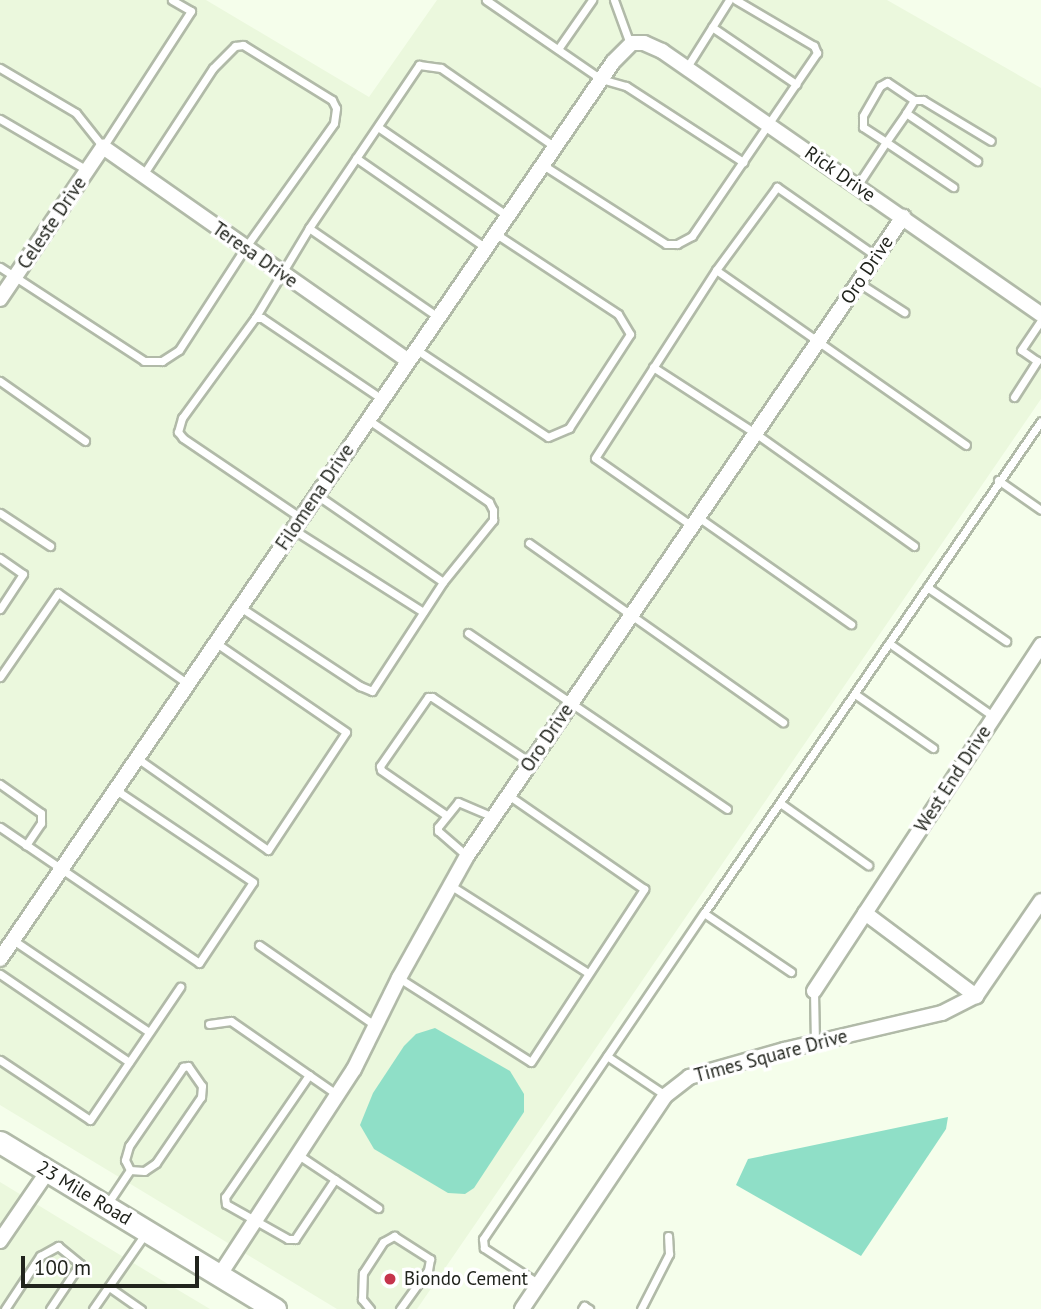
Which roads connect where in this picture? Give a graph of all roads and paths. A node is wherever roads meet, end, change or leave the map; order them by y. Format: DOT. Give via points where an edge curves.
graph roads {
  1 [pos="172,0"];
  2 [pos="486,0"];
  3 [pos="592,0"];
  4 [pos="614,0"];
  5 [pos="729,0"];
  6 [pos="736,0"];
  7 [pos="712,27"];
  8 [pos="633,43"];
  9 [pos="558,50"];
  10 [pos="0,68"];
  11 [pos="686,68"];
  12 [pos="601,79"];
  13 [pos="796,84"];
  14 [pos="914,100"];
  15 [pos="906,113"];
  16 [pos="0,119"];
  17 [pos="768,124"];
  18 [pos="378,127"];
  19 [pos="991,141"];
  20 [pos="886,142"];
  21 [pos="103,147"];
  22 [pos="555,147"];
  23 [pos="356,158"];
  24 [pos="976,161"];
  25 [pos="743,162"];
  26 [pos="543,165"];
  27 [pos="88,171"];
  28 [pos="143,175"];
  29 [pos="858,186"];
  30 [pos="953,187"];
  31 [pos="508,216"];
  32 [pos="902,217"];
  33 [pos="309,228"];
  34 [pos="496,234"];
  35 [pos="245,248"];
  36 [pos="486,248"];
  37 [pos="876,256"];
  38 [pos="0,267"];
  39 [pos="716,270"];
  40 [pos="281,273"];
  41 [pos="16,276"];
  42 [pos="858,282"];
  43 [pos="0,299"];
  44 [pos="904,312"];
  45 [pos="1041,314"];
  46 [pos="439,317"];
  47 [pos="256,318"];
  48 [pos="1041,320"];
  49 [pos="818,341"];
  50 [pos="413,355"];
  51 [pos="653,368"];
  52 [pos="0,381"];
  53 [pos="1014,397"];
  54 [pos="382,400"];
  55 [pos="368,420"];
  56 [pos="1041,421"];
  57 [pos="755,433"];
  58 [pos="85,441"];
  59 [pos="966,444"];
  60 [pos="998,480"];
  61 [pos="317,495"];
  62 [pos="1041,510"];
  63 [pos="0,513"];
  64 [pos="695,521"];
  65 [pos="297,524"];
  66 [pos="528,543"];
  67 [pos="50,546"];
  68 [pos="914,546"];
  69 [pos="0,558"];
  70 [pos="443,582"];
  71 [pos="927,587"];
  72 [pos="240,607"];
  73 [pos="0,609"];
  74 [pos="423,612"];
  75 [pos="632,613"];
  76 [pos="851,624"];
  77 [pos="468,633"];
  78 [pos="1006,641"];
  79 [pos="215,643"];
  80 [pos="889,643"];
  81 [pos="1041,645"];
  82 [pos="0,677"];
  83 [pos="187,684"];
  84 [pos="855,694"];
  85 [pos="572,702"];
  86 [pos="994,717"];
  87 [pos="783,722"];
  88 [pos="933,748"];
  89 [pos="137,758"];
  90 [pos="530,762"];
  91 [pos="0,784"];
  92 [pos="115,789"];
  93 [pos="508,794"];
  94 [pos="780,803"];
  95 [pos="727,809"];
  96 [pos="446,815"];
  97 [pos="493,817"];
  98 [pos="0,827"];
  99 [pos="26,845"];
  100 [pos="467,856"];
  101 [pos="868,865"];
  102 [pos="61,869"];
  103 [pos="450,885"];
  104 [pos="1041,901"];
  105 [pos="704,913"];
  106 [pos="865,913"];
  107 [pos="259,945"];
  108 [pos="5,949"];
  109 [pos="791,972"];
  110 [pos="588,973"];
  111 [pos="0,974"];
  112 [pos="399,978"];
  113 [pos="180,987"];
  114 [pos="814,991"];
  115 [pos="976,996"];
  116 [pos="209,1024"];
  117 [pos="377,1026"];
  118 [pos="149,1032"];
  119 [pos="815,1042"];
  120 [pos="607,1056"];
  121 [pos="0,1060"];
  122 [pos="130,1062"];
  123 [pos="309,1075"];
  124 [pos="338,1095"];
  125 [pos="665,1096"];
  126 [pos="0,1142"];
  127 [pos="300,1156"];
  128 [pos="130,1170"];
  129 [pos="48,1171"];
  130 [pos="335,1179"];
  131 [pos="106,1206"];
  132 [pos="378,1208"];
  133 [pos="256,1222"];
  134 [pos="147,1231"];
  135 [pos="668,1236"];
  136 [pos="0,1241"];
  137 [pos="219,1276"];
  138 [pos="539,1284"];
  139 [pos="109,1287"];
  140 [pos="5,1309"];
  141 [pos="50,1309"];
  142 [pos="93,1309"];
  143 [pos="141,1309"];
  144 [pos="275,1309"];
  145 [pos="370,1309"];
  146 [pos="400,1309"];
  147 [pos="522,1309"];
  148 [pos="582,1309"];
  149 [pos="589,1309"];
  150 [pos="641,1309"];
  1 -- 21 [label="lane" via="191,11"];
  2 -- 9 [label="lane"];
  3 -- 9 [label="lane"];
  4 -- 8 [label="lane"];
  5 -- 7 [label="lane"];
  6 -- 13 [label="lane" via="814,46 815,57"];
  7 -- 11 [label="lane"];
  7 -- 13 [label="lane"];
  8 -- 11 [label="street, Rick Drive" via="653,46"];
  8 -- 12 [label="street, Filomena Drive"];
  9 -- 12 [label="lane"];
  10 -- 21 [label="lane" via="76,113"];
  11 -- 17 [label="street, Rick Drive"];
  12 -- 22 [label="street, Filomena Drive"];
  12 -- 25 [label="lane" via="626,86"];
  13 -- 17 [label="lane"];
  14 -- 15 [label="lane"];
  14 -- 19 [label="lane" via="923,100"];
  14 -- 20 [label="lane" via="887,82 880,86 863,117 863,127"];
  15 -- 20 [label="lane"];
  15 -- 24 [label="lane"];
  16 -- 27 [label="lane"];
  17 -- 25 [label="lane"];
  17 -- 29 [label="street, Rick Drive"];
  18 -- 22 [label="lane" via="419,65 426,64 441,68"];
  18 -- 23 [label="lane"];
  18 -- 31 [label="lane"];
  20 -- 29 [label="lane"];
  20 -- 30 [label="lane"];
  21 -- 27 [label="street, Celeste Drive"];
  21 -- 28 [label="street, Teresa Drive"];
  22 -- 26 [label="street, Filomena Drive"];
  23 -- 33 [label="lane"];
  23 -- 36 [label="lane"];
  25 -- 26 [label="lane" via="692,236 672,244 660,241"];
  26 -- 31 [label="street, Filomena Drive"];
  27 -- 41 [label="street, Celeste Drive"];
  28 -- 35 [label="street, Teresa Drive"];
  28 -- 35 [label="lane" via="213,68 235,46 243,45 331,100 336,108 334,122"];
  29 -- 32 [label="street, Rick Drive"];
  31 -- 34 [label="street, Filomena Drive"];
  32 -- 37 [label="street, Oro Drive"];
  32 -- 45 [label="street, Rick Drive"];
  33 -- 40 [label="lane"];
  33 -- 46 [label="lane"];
  34 -- 36 [label="street, Filomena Drive"];
  34 -- 50 [label="lane" via="618,314 630,334 569,428 548,437"];
  35 -- 40 [label="street, Teresa Drive"];
  35 -- 41 [label="lane" via="179,350 162,361 144,361"];
  36 -- 46 [label="street, Filomena Drive"];
  37 -- 39 [label="lane" via="777,187"];
  37 -- 42 [label="street, Oro Drive"];
  38 -- 41 [label="lane"];
  39 -- 49 [label="lane"];
  39 -- 51 [label="lane"];
  40 -- 47 [label="lane"];
  40 -- 50 [label="street, Teresa Drive"];
  41 -- 43 [label="street, Celeste Drive"];
  42 -- 44 [label="lane"];
  42 -- 49 [label="street, Oro Drive"];
  46 -- 50 [label="street, Filomena Drive"];
  47 -- 54 [label="lane"];
  47 -- 65 [label="lane" via="183,418 178,432"];
  48 -- 53 [label="lane" via="1021,350 1037,361"];
  49 -- 57 [label="street, Oro Drive"];
  49 -- 59 [label="lane"];
  50 -- 54 [label="street, Filomena Drive"];
  51 -- 57 [label="lane"];
  51 -- 64 [label="lane" via="595,458"];
  52 -- 58 [label="lane"];
  54 -- 55 [label="street, Filomena Drive"];
  55 -- 61 [label="street, Filomena Drive"];
  55 -- 70 [label="lane" via="482,496 493,510 492,520"];
  56 -- 60 [label="lane"];
  57 -- 64 [label="street, Oro Drive"];
  57 -- 68 [label="lane"];
  60 -- 62 [label="lane"];
  60 -- 71 [label="lane"];
  61 -- 65 [label="street, Filomena Drive"];
  61 -- 70 [label="lane"];
  63 -- 67 [label="lane"];
  64 -- 75 [label="street, Oro Drive"];
  64 -- 76 [label="lane"];
  65 -- 72 [label="street, Filomena Drive"];
  65 -- 74 [label="lane"];
  66 -- 75 [label="lane"];
  69 -- 73 [label="lane" via="23,573"];
  70 -- 74 [label="lane"];
  71 -- 78 [label="lane"];
  71 -- 80 [label="lane"];
  72 -- 74 [label="lane" via="368,691"];
  72 -- 79 [label="street, Filomena Drive"];
  75 -- 85 [label="street, Oro Drive"];
  75 -- 87 [label="lane"];
  77 -- 85 [label="lane"];
  79 -- 83 [label="street, Filomena Drive"];
  79 -- 89 [label="lane" via="346,732 268,850"];
  80 -- 84 [label="lane"];
  80 -- 86 [label="lane"];
  81 -- 86 [label="street, West End Drive"];
  82 -- 83 [label="lane" via="58,593"];
  83 -- 89 [label="street, Filomena Drive"];
  84 -- 88 [label="lane"];
  84 -- 94 [label="lane"];
  85 -- 90 [label="street, Oro Drive"];
  85 -- 95 [label="lane"];
  86 -- 106 [label="street, West End Drive"];
  89 -- 92 [label="street, Filomena Drive"];
  90 -- 93 [label="street, Oro Drive"];
  90 -- 96 [label="lane" via="428,697 380,770"];
  91 -- 99 [label="lane" via="41,813 41,823"];
  92 -- 102 [label="street, Filomena Drive"];
  92 -- 102 [label="lane" via="253,883 199,963"];
  93 -- 97 [label="street, Oro Drive"];
  93 -- 110 [label="lane" via="644,889"];
  94 -- 101 [label="lane"];
  94 -- 105 [label="lane"];
  96 -- 97 [label="lane" via="457,802"];
  96 -- 100 [label="lane" via="438,831"];
  97 -- 100 [label="street, Oro Drive"];
  98 -- 99 [label="lane"];
  99 -- 102 [label="lane"];
  100 -- 103 [label="street, Oro Drive"];
  102 -- 108 [label="street, Filomena Drive"];
  103 -- 110 [label="lane"];
  103 -- 112 [label="street, Oro Drive"];
  104 -- 115 [label="street, Times Square Drive"];
  105 -- 109 [label="lane"];
  105 -- 120 [label="lane"];
  106 -- 114 [label="street, West End Drive"];
  106 -- 115 [label="street"];
  107 -- 117 [label="lane"];
  108 -- 118 [label="lane"];
  110 -- 112 [label="lane" via="531,1062"];
  111 -- 122 [label="lane"];
  112 -- 117 [label="street, Oro Drive"];
  113 -- 118 [label="lane"];
  114 -- 119 [label="lane"];
  115 -- 119 [label="street, Times Square Drive" via="942,1013"];
  116 -- 123 [label="lane" via="231,1021"];
  117 -- 124 [label="street, Oro Drive"];
  118 -- 122 [label="lane"];
  119 -- 125 [label="street, Times Square Drive" via="689,1077"];
  120 -- 125 [label="lane"];
  120 -- 138 [label="lane" via="482,1239 484,1248"];
  121 -- 122 [label="lane" via="90,1121"];
  123 -- 124 [label="lane"];
  123 -- 133 [label="lane" via="225,1197 226,1204"];
  124 -- 127 [label="street, Oro Drive"];
  125 -- 138 [label="street, Times Square Drive"];
  126 -- 129 [label="main road, 23 Mile Road"];
  127 -- 130 [label="lane"];
  127 -- 133 [label="street, Oro Drive"];
  128 -- 128 [label="lane" via="125,1160 129,1146 188,1066 202,1086 201,1097 156,1163 144,1171"];
  128 -- 131 [label="lane"];
  129 -- 131 [label="main road, 23 Mile Road"];
  129 -- 136 [label="street"];
  130 -- 132 [label="lane"];
  130 -- 133 [label="lane" via="295,1239"];
  131 -- 134 [label="main road, 23 Mile Road"];
  133 -- 137 [label="street, Oro Drive"];
  134 -- 137 [label="main road, 23 Mile Road"];
  134 -- 139 [label="lane"];
  135 -- 150 [label="lane" via="669,1254"];
  137 -- 144 [label="main road, 23 Mile Road"];
  138 -- 147 [label="street, Times Square Drive"];
  139 -- 142 [label="lane"];
  139 -- 143 [label="lane"];
  140 -- 141 [label="lane" via="40,1256 58,1246 80,1264"];
  145 -- 146 [label="lane" via="362,1299 363,1273 383,1242 394,1236 430,1259 428,1270"];
  148 -- 149 [label="lane"];
}
